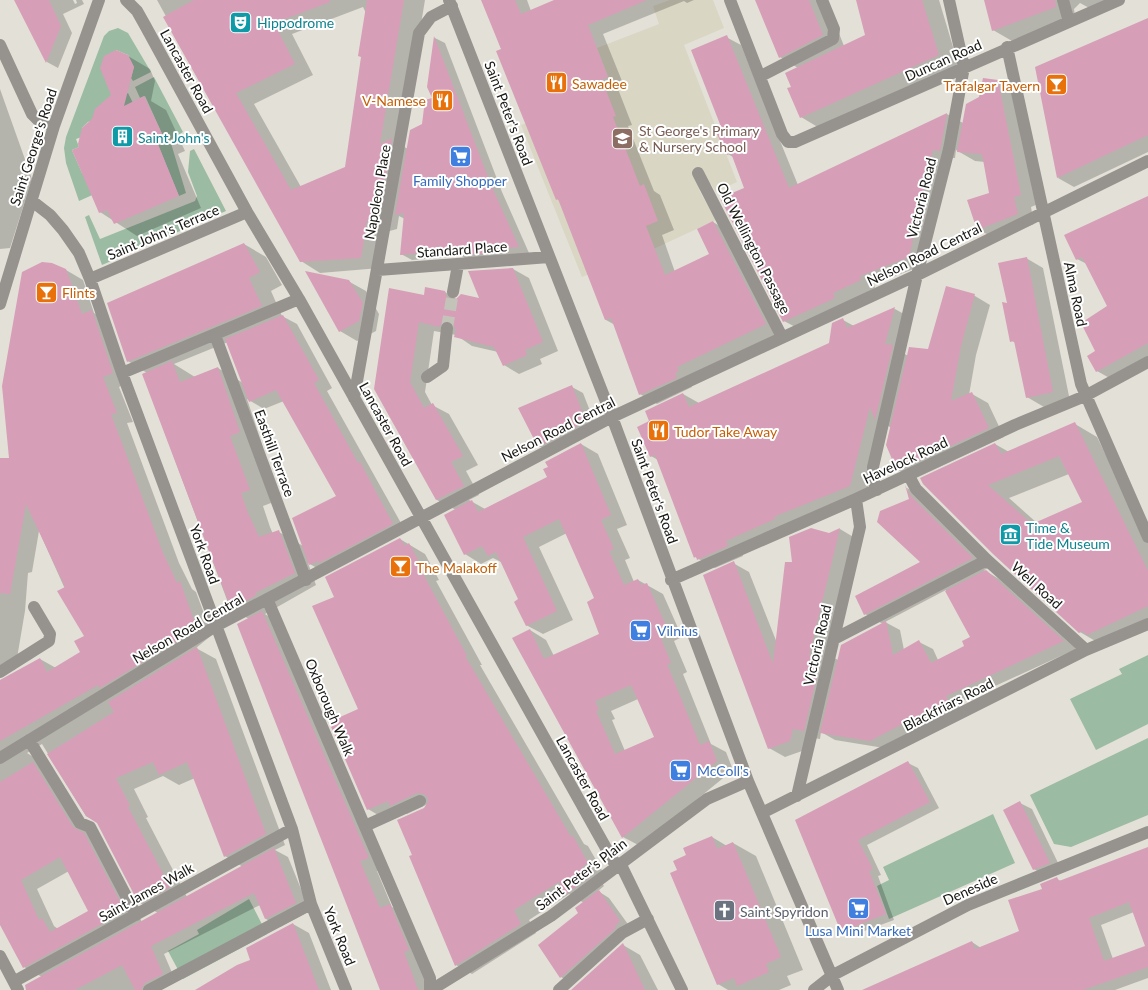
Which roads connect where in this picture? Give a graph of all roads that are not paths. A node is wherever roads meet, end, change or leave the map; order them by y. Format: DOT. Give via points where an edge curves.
graph roads {
  1 [pos="99,0"];
  2 [pos="126,0"];
  3 [pos="730,0"];
  4 [pos="822,0"];
  5 [pos="949,0"];
  6 [pos="1063,0"];
  7 [pos="1119,0"];
  8 [pos="450,3"];
  9 [pos="1069,22"];
  10 [pos="0,45"];
  11 [pos="1006,47"];
  12 [pos="964,67"];
  13 [pos="761,76"];
  14 [pos="54,126"];
  15 [pos="1148,161"];
  16 [pos="698,173"];
  17 [pos="32,201"];
  18 [pos="247,212"];
  19 [pos="1044,213"];
  20 [pos="549,257"];
  21 [pos="458,265"];
  22 [pos="378,270"];
  23 [pos="917,275"];
  24 [pos="90,279"];
  25 [pos="453,292"];
  26 [pos="299,298"];
  27 [pos="1,299"];
  28 [pos="447,328"];
  29 [pos="215,336"];
  30 [pos="782,337"];
  31 [pos="1148,362"];
  32 [pos="122,373"];
  33 [pos="427,377"];
  34 [pos="1085,396"];
  35 [pos="354,398"];
  36 [pos="612,417"];
  37 [pos="909,476"];
  38 [pos="876,490"];
  39 [pos="856,499"];
  40 [pos="420,518"];
  41 [pos="1148,537"];
  42 [pos="987,560"];
  43 [pos="306,580"];
  44 [pos="671,580"];
  45 [pos="268,600"];
  46 [pos="34,607"];
  47 [pos="1148,624"];
  48 [pos="216,626"];
  49 [pos="834,639"];
  50 [pos="1086,650"];
  51 [pos="0,672"];
  52 [pos="29,740"];
  53 [pos="0,758"];
  54 [pos="748,781"];
  55 [pos="797,796"];
  56 [pos="420,801"];
  57 [pos="762,813"];
  58 [pos="365,826"];
  59 [pos="292,830"];
  60 [pos="1148,832"];
  61 [pos="618,864"];
  62 [pos="311,904"];
  63 [pos="136,916"];
  64 [pos="648,919"];
  65 [pos="0,956"];
  66 [pos="833,975"];
  67 [pos="16,986"];
  68 [pos="149,990"];
  69 [pos="346,990"];
  70 [pos="430,990"];
  71 [pos="559,990"];
  72 [pos="682,990"];
  73 [pos="814,990"];
  74 [pos="838,990"];
  1 -- 14 [label="street, Saint George's Road"];
  2 -- 18 [label="street, Lancaster Road" via="137,11"];
  3 -- 13 [label="street"];
  4 -- 13 [label="street" via="834,29 833,39"];
  5 -- 12 [label="street, Victoria Road"];
  6 -- 9 [label="street"];
  7 -- 9 [label="street, Duncan Road"];
  8 -- 20 [label="street, Saint Peter's Road"];
  8 -- 22 [label="street, Napoleon Place" via="431,17 419,33"];
  9 -- 11 [label="street, Duncan Road"];
  10 -- 14 [label="street" via="32,114"];
  11 -- 12 [label="street, Duncan Road"];
  11 -- 19 [label="street, Alma Road"];
  12 -- 13 [label="street, Duncan Road" via="796,142 788,142 782,134"];
  12 -- 23 [label="street, Victoria Road" via="949,149"];
  14 -- 17 [label="street, Saint George's Road"];
  15 -- 19 [label="street, Nelson Road Central"];
  16 -- 30 [label="street, Old Wellington Passage"];
  17 -- 24 [label="street, York Road" via="63,230 79,253"];
  17 -- 27 [label="street, Saint George's Road"];
  18 -- 24 [label="street, Saint John's Terrace"];
  18 -- 26 [label="street, Lancaster Road"];
  19 -- 23 [label="street, Nelson Road Central"];
  19 -- 34 [label="street, Alma Road"];
  20 -- 21 [label="street, Standard Place"];
  20 -- 36 [label="street, Saint Peter's Road"];
  21 -- 22 [label="street, Standard Place"];
  21 -- 25 [label="street"];
  22 -- 35 [label="street, Napoleon Place"];
  23 -- 30 [label="street, Nelson Road Central"];
  23 -- 38 [label="street, Victoria Road" via="873,467"];
  24 -- 32 [label="street, York Road"];
  26 -- 29 [label="street"];
  26 -- 35 [label="street, Lancaster Road"];
  28 -- 33 [label="street" via="443,366"];
  29 -- 32 [label="street"];
  29 -- 43 [label="street, Easthill Terrace"];
  30 -- 36 [label="street, Nelson Road Central"];
  31 -- 34 [label="street, Havelock Road"];
  32 -- 48 [label="street, York Road"];
  34 -- 37 [label="street, Havelock Road" via="1015,425"];
  34 -- 41 [label="street, Alma Road"];
  35 -- 40 [label="street, Lancaster Road"];
  36 -- 40 [label="street, Nelson Road Central"];
  36 -- 44 [label="street, Saint Peter's Road"];
  37 -- 38 [label="street, Havelock Road"];
  37 -- 42 [label="street, Well Road" via="916,489"];
  38 -- 39 [label="street, Havelock Road"];
  39 -- 44 [label="street, Havelock Road"];
  39 -- 49 [label="street, Victoria Road" via="860,526"];
  40 -- 43 [label="street, Nelson Road Central"];
  40 -- 61 [label="street, Lancaster Road"];
  42 -- 49 [label="street"];
  42 -- 50 [label="street, Well Road"];
  43 -- 45 [label="street, Nelson Road Central"];
  44 -- 54 [label="street, Saint Peter's Road"];
  45 -- 48 [label="street, Nelson Road Central"];
  45 -- 58 [label="street, Oxborough Walk"];
  46 -- 51 [label="street" via="50,634 49,641"];
  47 -- 50 [label="street, Blackfriars Road"];
  48 -- 52 [label="street, Nelson Road Central"];
  48 -- 59 [label="street, York Road"];
  49 -- 55 [label="street, Victoria Road"];
  50 -- 55 [label="street, Blackfriars Road"];
  52 -- 53 [label="street, Nelson Road Central"];
  52 -- 63 [label="street" via="80,823 90,827"];
  54 -- 57 [label="street, Saint Peter's Road"];
  54 -- 61 [label="street, Saint Peter's Plain" via="707,798"];
  55 -- 57 [label="street, Blackfriars Road"];
  56 -- 58 [label="street"];
  57 -- 66 [label="street, Saint Peter's Road"];
  58 -- 70 [label="street, Oxborough Walk" via="430,978"];
  59 -- 62 [label="street, York Road"];
  59 -- 63 [label="street, Saint James Walk"];
  60 -- 66 [label="street, Deneside" via="968,905"];
  61 -- 64 [label="street, Lancaster Road"];
  61 -- 70 [label="street, Saint Peter's Plain" via="551,916"];
  62 -- 68 [label="street"];
  62 -- 69 [label="street, York Road"];
  63 -- 67 [label="street, Saint James Walk"];
  64 -- 71 [label="street" via="622,933"];
  64 -- 72 [label="street, Lancaster Road"];
  65 -- 67 [label="street"];
  66 -- 73 [label="street, Deneside"];
  66 -- 74 [label="street, Saint Peter's Road"];
}
